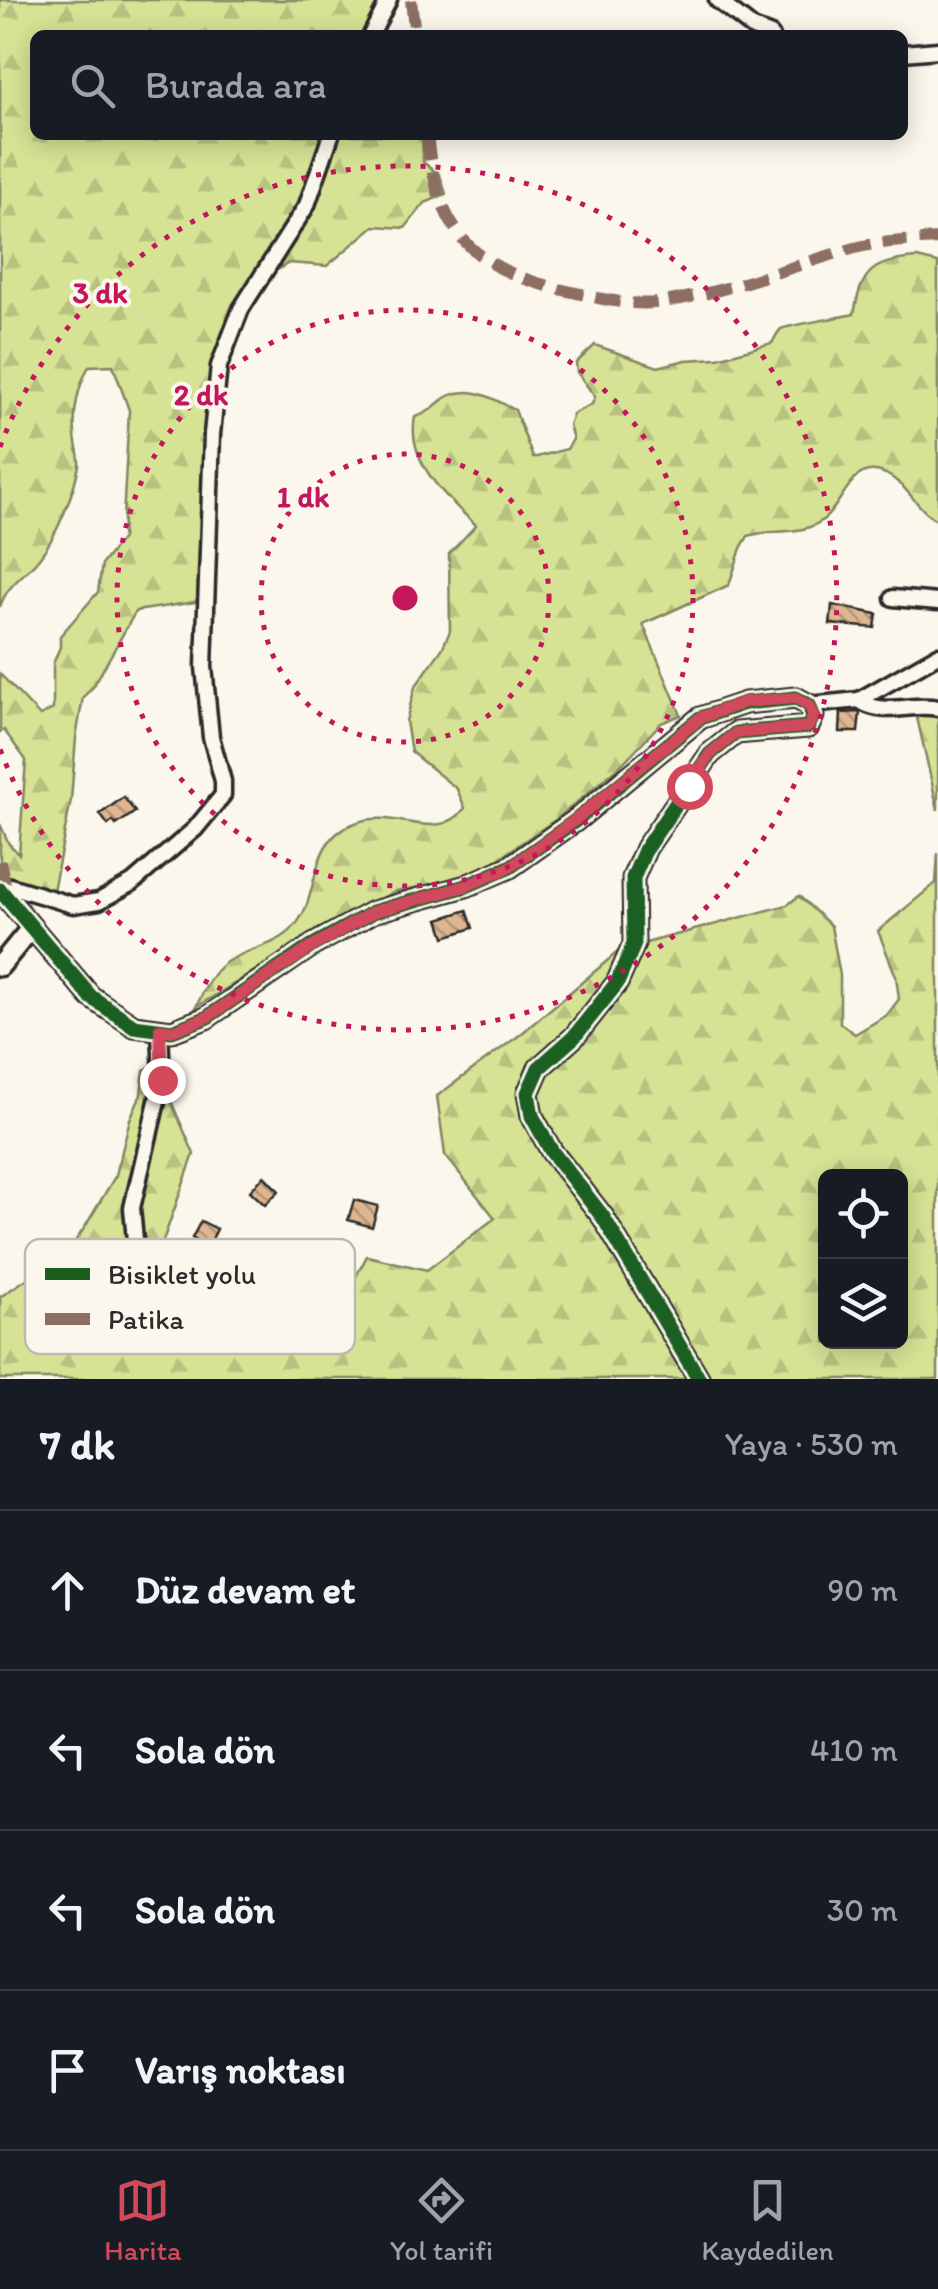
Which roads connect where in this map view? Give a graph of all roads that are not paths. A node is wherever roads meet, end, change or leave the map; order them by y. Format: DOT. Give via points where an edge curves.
graph roads {
  1 [pos="389,0"];
  2 [pos="717,0"];
  3 [pos="374,30"];
  4 [pos="758,30"];
  5 [pos="938,50"];
  6 [pos="908,53"];
  7 [pos="329,140"];
  8 [pos="893,598"];
  9 [pos="938,602"];
  10 [pos="938,655"];
  11 [pos="859,700"];
  12 [pos="809,705"];
  13 [pos="938,708"];
  14 [pos="0,886"];
  15 [pos="31,928"];
  16 [pos="0,966"];
  17 [pos="160,1029"];
  18 [pos="134,1239"];
  19 [pos="699,1379"];
  1 -- 3 [label="street"];
  2 -- 4 [label="street"];
  5 -- 6 [label="street"];
  7 -- 14 [label="street" via="307,205 241,308 219,366 204,667 223,794 195,830 132,883 99,901 73,905"];
  8 -- 9 [label="street"];
  10 -- 11 [label="street"];
  11 -- 12 [label="street"];
  11 -- 13 [label="street" via="893,710"];
  12 -- 17 [label="street" via="796,698 745,702 700,718 510,867 373,912 206,1018"];
  12 -- 19 [label="street" via="814,716 808,727 736,733 710,754 632,878 634,944 617,983 539,1068 528,1093 552,1152 603,1218"];
  14 -- 15 [label="street"];
  15 -- 16 [label="street"];
  15 -- 17 [label="street" via="92,997 134,1026"];
  17 -- 18 [label="street" via="162,1080 132,1208"];
}
